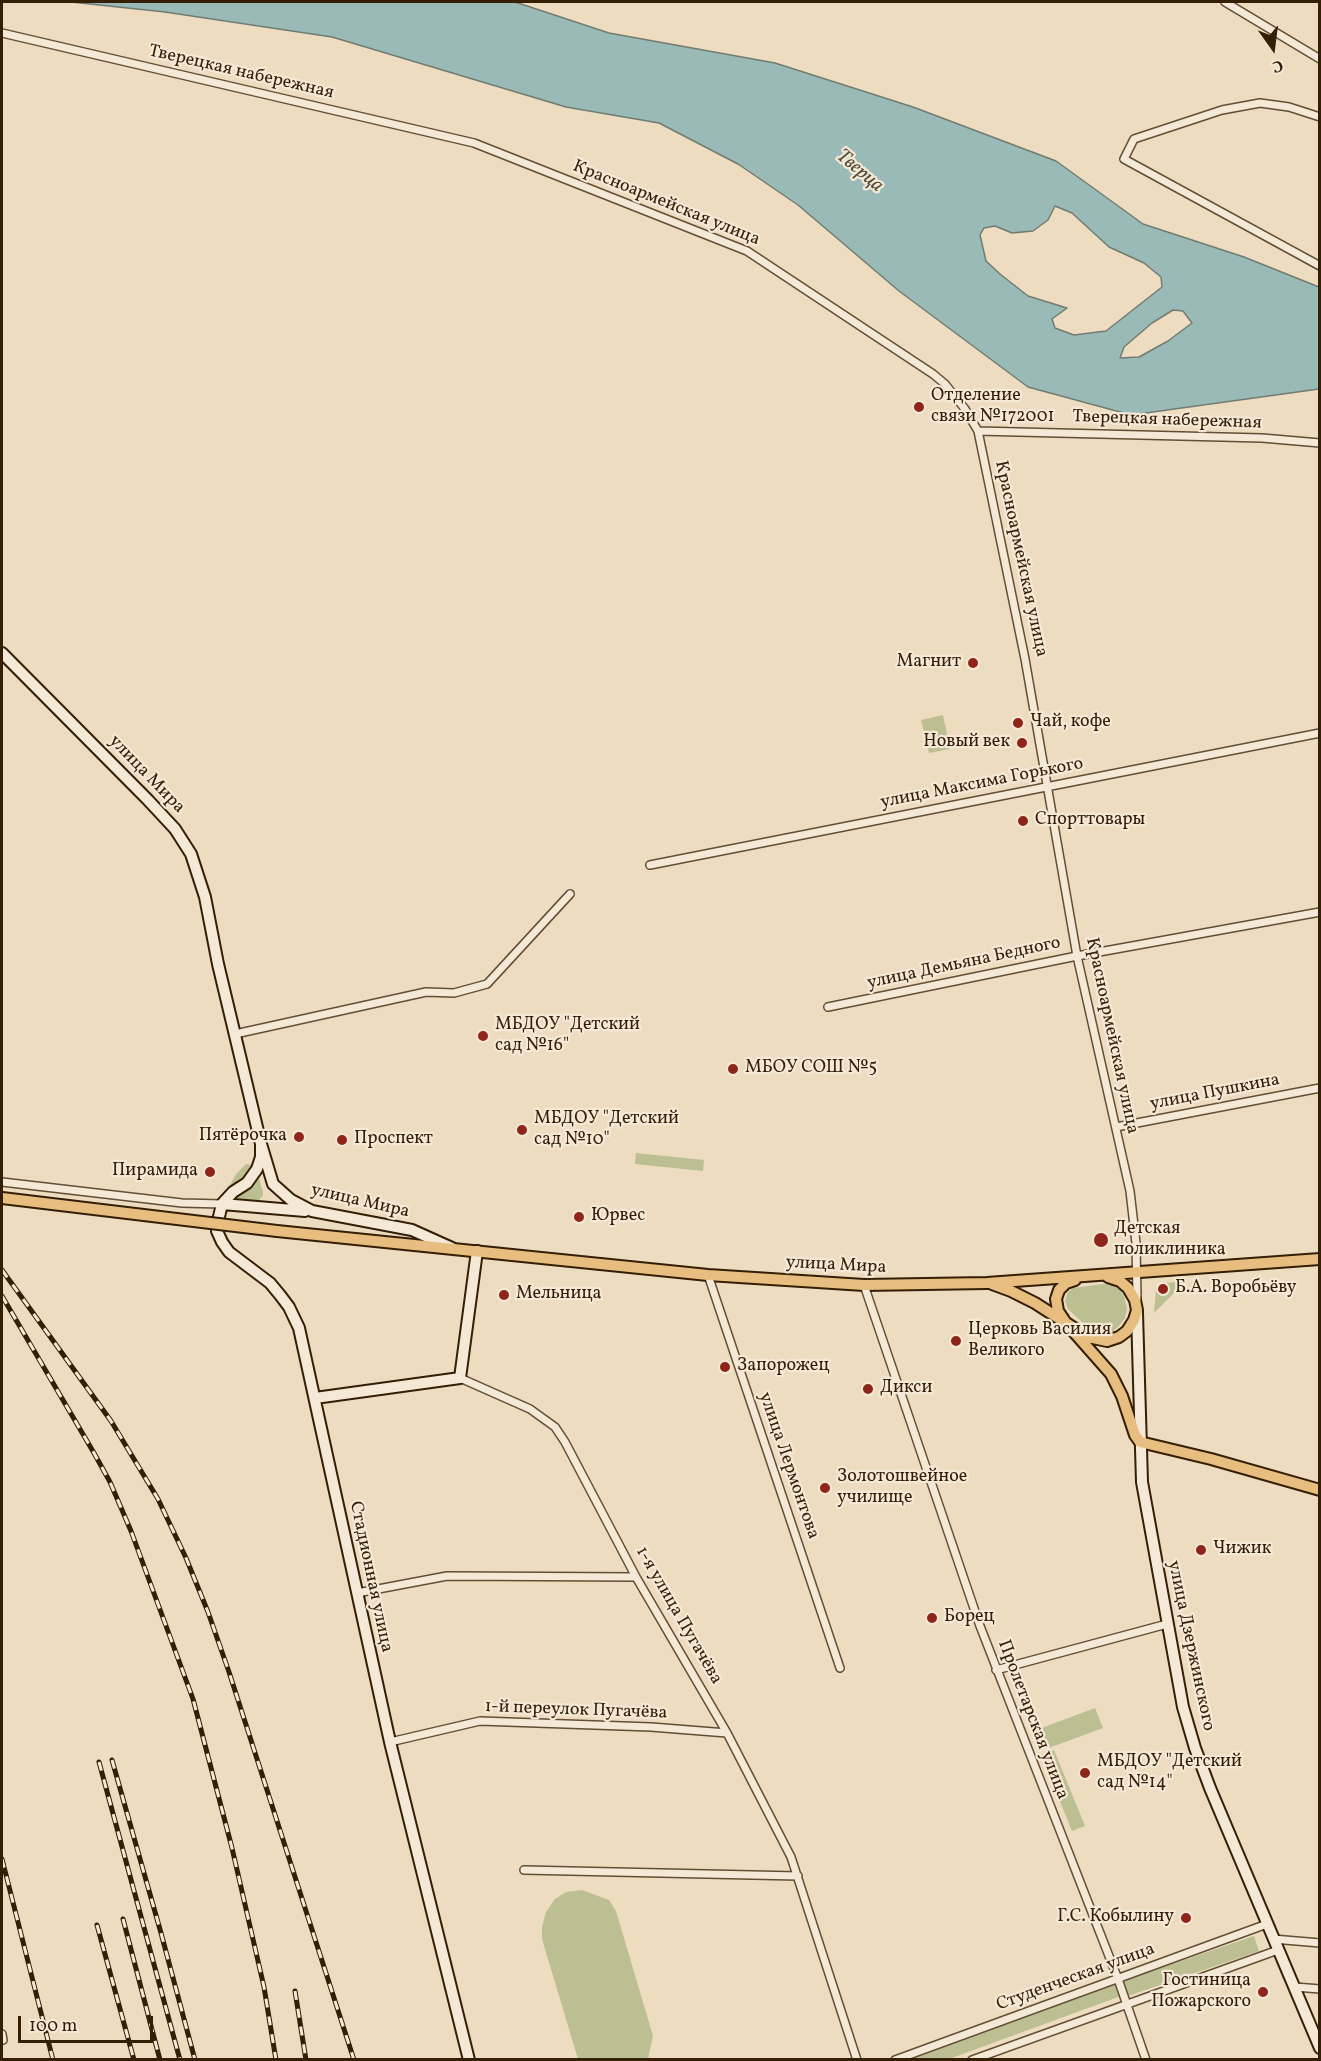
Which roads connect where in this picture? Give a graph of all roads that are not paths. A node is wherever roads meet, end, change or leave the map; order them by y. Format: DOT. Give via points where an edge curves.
graph roads {
  1 [pos="1225,2"];
  2 [pos="2,33"];
  3 [pos="1320,60"];
  4 [pos="1320,117"];
  5 [pos="474,143"];
  6 [pos="1320,266"];
  7 [pos="978,431"];
  8 [pos="1320,443"];
  9 [pos="2,653"];
  10 [pos="1320,733"];
  11 [pos="1048,787"];
  12 [pos="650,865"];
  13 [pos="570,894"];
  14 [pos="1320,912"];
  15 [pos="1077,956"];
  16 [pos="828,1007"];
  17 [pos="235,1034"];
  18 [pos="1320,1088"];
  19 [pos="1116,1127"];
  20 [pos="261,1144"];
  21 [pos="2,1182"];
  22 [pos="247,1183"];
  23 [pos="273,1184"];
  24 [pos="2,1197"];
  25 [pos="222,1204"];
  26 [pos="312,1211"];
  27 [pos="454,1249"];
  28 [pos="477,1251"];
  29 [pos="1320,1259"];
  30 [pos="1137,1272"];
  31 [pos="708,1275"];
  32 [pos="1093,1276"];
  33 [pos="987,1282"];
  34 [pos="864,1286"];
  35 [pos="1136,1310"];
  36 [pos="1070,1327"];
  37 [pos="460,1378"];
  38 [pos="315,1398"];
  39 [pos="1140,1442"];
  40 [pos="1320,1490"];
  41 [pos="636,1577"];
  42 [pos="357,1593"];
  43 [pos="1167,1624"];
  44 [pos="840,1668"];
  45 [pos="996,1670"];
  46 [pos="728,1733"];
  47 [pos="390,1742"];
  48 [pos="524,1870"];
  49 [pos="798,1876"];
  50 [pos="1267,1924"];
  51 [pos="1273,1939"];
  52 [pos="1320,1943"];
  53 [pos="1278,1950"];
  54 [pos="1118,1978"];
  55 [pos="1295,1988"];
  56 [pos="1320,1989"];
  57 [pos="1127,2004"];
  58 [pos="1320,2048"];
  59 [pos="469,2060"];
  60 [pos="858,2060"];
  61 [pos="895,2060"];
  62 [pos="972,2060"];
  63 [pos="1146,2060"];
  1 -- 3 [label="street"];
  2 -- 5 [label="street, Тверецкая набережная"];
  4 -- 6 [label="street" via="1260,103 1222,110 1134,139 1124,159"];
  5 -- 7 [label="street, Красноармейская улица" via="747,251 933,374 965,409"];
  7 -- 8 [label="street, Тверецкая набережная"];
  7 -- 11 [label="street, Красноармейская улица"];
  9 -- 17 [label="street, улица Мира" via="148,800 186,845 205,897"];
  10 -- 11 [label="street, улица Максима Горького"];
  11 -- 12 [label="street, улица Максима Горького"];
  11 -- 15 [label="street, Красноармейская улица"];
  13 -- 17 [label="street" via="487,984 454,993 426,992"];
  14 -- 15 [label="street, улица Демьяна Бедного"];
  15 -- 16 [label="street, улица Демьяна Бедного"];
  15 -- 19 [label="street, Красноармейская улица"];
  17 -- 20 [label="street, улица Мира"];
  18 -- 19 [label="street, улица Пушкина"];
  19 -- 30 [label="street, Красноармейская улица" via="1130,1191"];
  20 -- 22 [label="street" via="259,1165"];
  20 -- 23 [label="street, улица Мира"];
  21 -- 25 [label="street"];
  22 -- 23 [label="street" via="260,1180"];
  22 -- 25 [label="street"];
  23 -- 26 [label="street, улица Мира"];
  24 -- 27 [label="main road, bridge"];
  25 -- 26 [label="street"];
  25 -- 38 [label="street, Стадионная улица" via="217,1225 219,1237 229,1252 270,1283 289,1307 301,1336"];
  26 -- 27 [label="street, улица Мира" via="412,1230"];
  27 -- 28 [label="main road, улица Мира"];
  28 -- 31 [label="main road, улица Мира"];
  28 -- 37 [label="street"];
  29 -- 30 [label="main road"];
  30 -- 32 [label="main road"];
  30 -- 35 [label="street, Красноармейская улица"];
  31 -- 34 [label="main road, улица Мира"];
  31 -- 44 [label="street, улица Лермонтова"];
  32 -- 33 [label="main road, улица Мира"];
  32 -- 35 [label="main road" via="1124,1284 1133,1295"];
  32 -- 36 [label="main road" via="1068,1282 1058,1293 1057,1309"];
  33 -- 34 [label="main road, улица Мира"];
  33 -- 36 [label="main road, улица Мира" via="1035,1303"];
  34 -- 45 [label="street, Пролетарская улица"];
  35 -- 36 [label="main road" via="1127,1331 1110,1341 1094,1340"];
  35 -- 39 [label="street, улица Дзержинского"];
  36 -- 39 [label="main road" via="1115,1380"];
  37 -- 38 [label="street"];
  37 -- 41 [label="street, 1-я улица Пугачёва" via="530,1409 555,1427"];
  38 -- 42 [label="street, Стадионная улица"];
  39 -- 40 [label="main road"];
  39 -- 43 [label="street, улица Дзержинского" via="1142,1482"];
  41 -- 42 [label="street" via="447,1576"];
  41 -- 46 [label="street, 1-я улица Пугачёва"];
  42 -- 47 [label="street, Стадионная улица"];
  43 -- 45 [label="street"];
  43 -- 50 [label="street, улица Дзержинского" via="1195,1748"];
  45 -- 54 [label="street, Пролетарская улица"];
  46 -- 47 [label="street, 1-й переулок Пугачёва" via="480,1721"];
  46 -- 49 [label="street, 1-я улица Пугачёва"];
  47 -- 59 [label="street, Стадионная улица"];
  48 -- 49 [label="street"];
  49 -- 60 [label="street, 1-я улица Пугачёва"];
  50 -- 51 [label="street, улица Дзержинского"];
  50 -- 54 [label="street, Студенческая улица"];
  51 -- 52 [label="street"];
  51 -- 53 [label="street, улица Дзержинского"];
  53 -- 55 [label="street, улица Дзержинского"];
  53 -- 57 [label="street"];
  54 -- 57 [label="street, Пролетарская улица"];
  54 -- 61 [label="street, Студенческая улица"];
  55 -- 56 [label="street"];
  55 -- 58 [label="street, улица Дзержинского"];
  57 -- 62 [label="street"];
  57 -- 63 [label="street, Пролетарская улица"];
}
